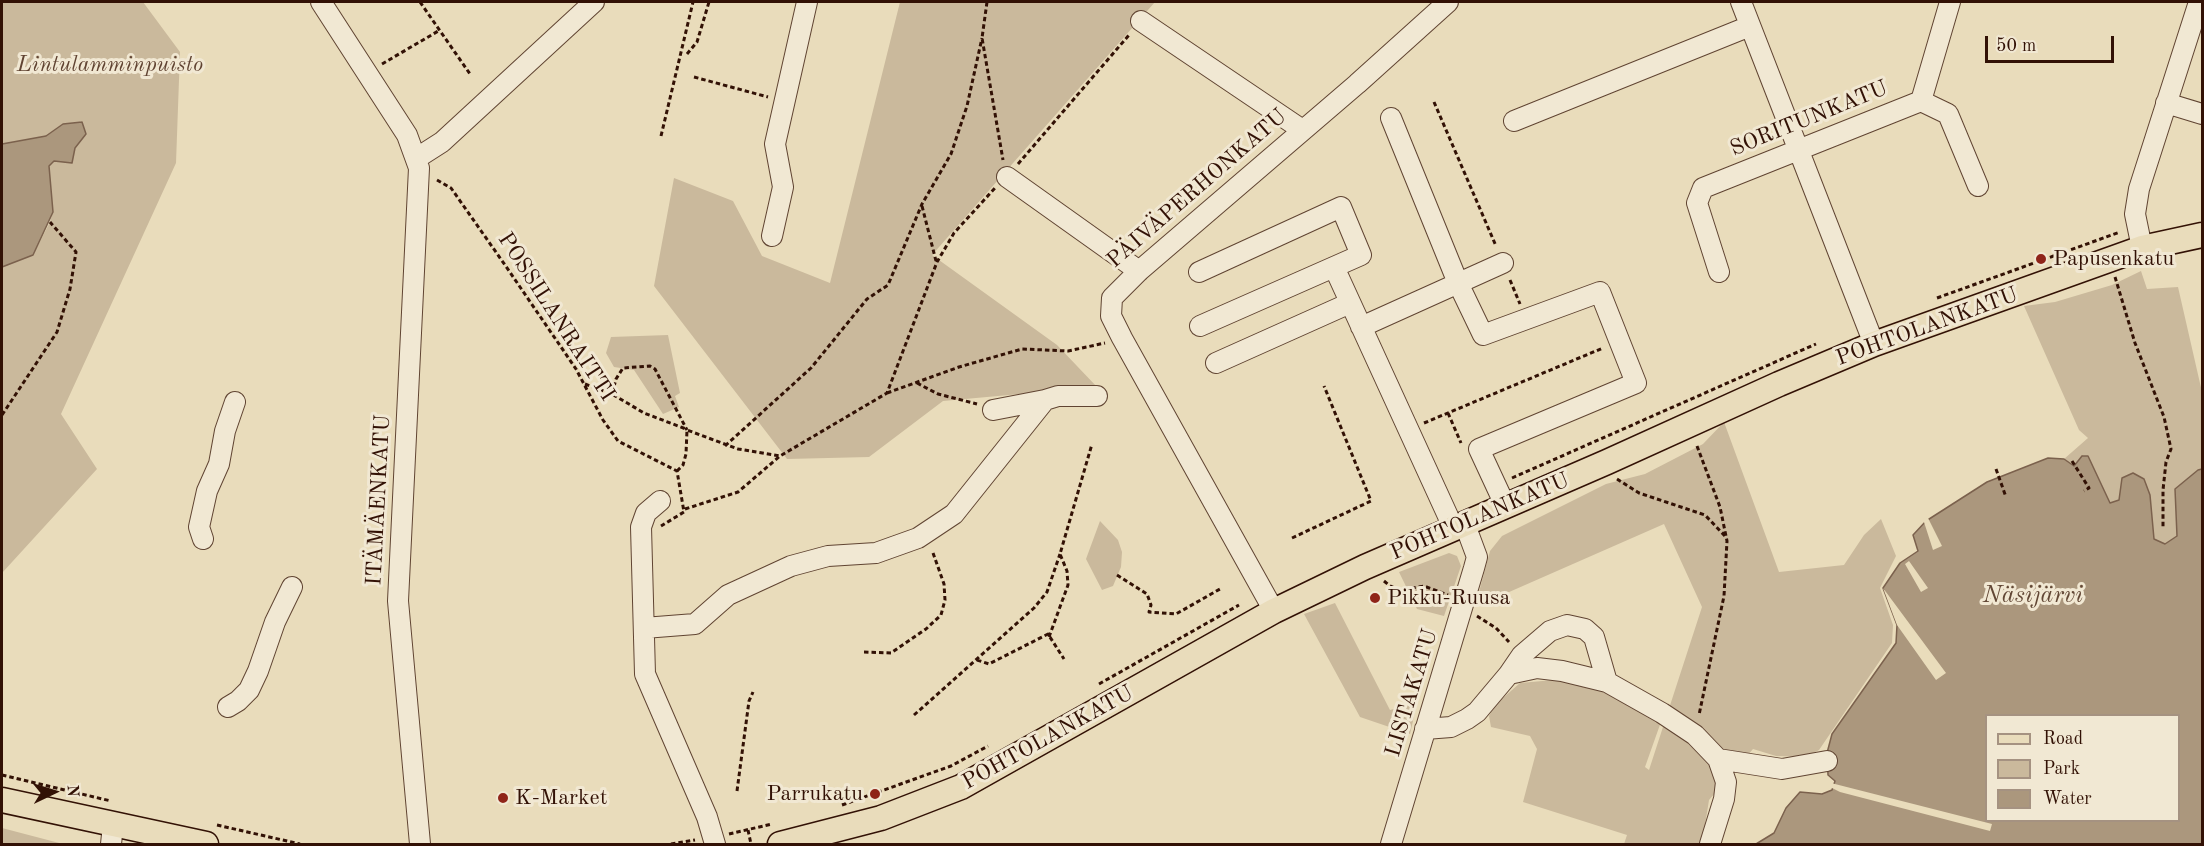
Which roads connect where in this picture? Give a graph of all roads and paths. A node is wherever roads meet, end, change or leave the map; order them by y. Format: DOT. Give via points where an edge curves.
graph roads {
  1 [pos="321,2"];
  2 [pos="420,2"];
  3 [pos="594,2"];
  4 [pos="693,2"];
  5 [pos="709,2"];
  6 [pos="807,2"];
  7 [pos="987,2"];
  8 [pos="1448,2"];
  9 [pos="1741,2"];
  10 [pos="1950,2"];
  11 [pos="2199,2"];
  12 [pos="1141,21"];
  13 [pos="1750,26"];
  14 [pos="440,30"];
  15 [pos="982,38"];
  16 [pos="687,54"];
  17 [pos="376,66"];
  18 [pos="470,74"];
  19 [pos="694,77"];
  20 [pos="784,101"];
  21 [pos="1921,101"];
  22 [pos="1434,102"];
  23 [pos="2166,103"];
  24 [pos="2202,114"];
  25 [pos="1391,118"];
  26 [pos="1514,121"];
  27 [pos="1302,129"];
  28 [pos="661,136"];
  29 [pos="1798,148"];
  30 [pos="417,158"];
  31 [pos="1006,177"];
  32 [pos="431,179"];
  33 [pos="1978,186"];
  34 [pos="922,204"];
  35 [pos="50,222"];
  36 [pos="2202,235"];
  37 [pos="772,236"];
  38 [pos="2142,248"];
  39 [pos="2107,260"];
  40 [pos="937,262"];
  41 [pos="1503,263"];
  42 [pos="1334,267"];
  43 [pos="1139,271"];
  44 [pos="1199,272"];
  45 [pos="1719,272"];
  46 [pos="1458,283"];
  47 [pos="1350,303"];
  48 [pos="1526,319"];
  49 [pos="1200,326"];
  50 [pos="1361,327"];
  51 [pos="1122,338"];
  52 [pos="1620,341"];
  53 [pos="1874,345"];
  54 [pos="1216,363"];
  55 [pos="584,383"];
  56 [pos="917,383"];
  57 [pos="1324,386"];
  58 [pos="886,393"];
  59 [pos="612,394"];
  60 [pos="1097,396"];
  61 [pos="1045,400"];
  62 [pos="235,402"];
  63 [pos="993,410"];
  64 [pos="2,415"];
  65 [pos="1408,429"];
  66 [pos="687,430"];
  67 [pos="1092,444"];
  68 [pos="725,446"];
  69 [pos="1697,446"];
  70 [pos="780,456"];
  71 [pos="2072,461"];
  72 [pos="662,465"];
  73 [pos="1996,469"];
  74 [pos="677,471"];
  75 [pos="1614,476"];
  76 [pos="2084,491"];
  77 [pos="2006,497"];
  78 [pos="660,501"];
  79 [pos="1505,505"];
  80 [pos="684,508"];
  81 [pos="1459,525"];
  82 [pos="2163,529"];
  83 [pos="924,534"];
  84 [pos="1726,537"];
  85 [pos="1292,538"];
  86 [pos="203,539"];
  87 [pos="1060,554"];
  88 [pos="1118,575"];
  89 [pos="292,587"];
  90 [pos="1220,589"];
  91 [pos="1274,611"];
  92 [pos="644,628"];
  93 [pos="1049,637"];
  94 [pos="864,652"];
  95 [pos="1064,659"];
  96 [pos="977,660"];
  97 [pos="1509,674"];
  98 [pos="1607,682"];
  99 [pos="753,692"];
  100 [pos="228,707"];
  101 [pos="914,715"];
  102 [pos="1425,729"];
  103 [pos="1695,735"];
  104 [pos="1718,759"];
  105 [pos="1827,761"];
  106 [pos="737,791"];
  107 [pos="2,800"];
  108 [pos="748,831"];
  109 [pos="112,835"];
  110 [pos="206,844"];
  111 [pos="420,844"];
  112 [pos="715,844"];
  113 [pos="751,844"];
  114 [pos="787,844"];
  115 [pos="1391,844"];
  116 [pos="1710,844"];
  1 -- 30 [label="street" via="407,135"];
  2 -- 14 [label="path"];
  3 -- 30 [label="street" via="442,142"];
  4 -- 28 [label="path"];
  5 -- 16 [label="path" via="697,42"];
  6 -- 20 [label="street"];
  7 -- 15 [label="path"];
  8 -- 27 [label="street, PÄIVÄPERHONKATU"];
  9 -- 13 [label="street"];
  10 -- 21 [label="street, SORITUNKATU"];
  11 -- 23 [label="street"];
  12 -- 27 [label="street"];
  12 -- 31 [label="path"];
  13 -- 26 [label="street"];
  13 -- 29 [label="street"];
  14 -- 17 [label="path"];
  14 -- 18 [label="path"];
  15 -- 31 [label="path"];
  15 -- 34 [label="path" via="967,106 951,154"];
  19 -- 20 [label="path"];
  20 -- 37 [label="street" via="775,144 783,187"];
  21 -- 29 [label="street, SORITUNKATU"];
  21 -- 33 [label="street" via="1948,114"];
  22 -- 41 [label="path"];
  23 -- 24 [label="street"];
  23 -- 38 [label="street" via="2139,189 2135,214"];
  25 -- 46 [label="street"];
  27 -- 43 [label="street, PÄIVÄPERHONKATU"];
  29 -- 45 [label="street, SORITUNKATU" via="1703,188 1698,195 1697,203"];
  29 -- 53 [label="street"];
  30 -- 111 [label="street, ITÄMÄENKATU" via="420,179 398,601"];
  31 -- 40 [label="path" via="954,233"];
  31 -- 43 [label="street"];
  32 -- 55 [label="path, POSSILANRAITTI" via="451,188"];
  34 -- 40 [label="path"];
  34 -- 68 [label="path" via="888,285 867,299 811,368"];
  35 -- 64 [label="path" via="76,252 70,289 57,332"];
  36 -- 38 [label="main road, POHTOLANKATU"];
  38 -- 39 [label="main road, POHTOLANKATU"];
  39 -- 53 [label="main road, POHTOLANKATU"];
  39 -- 82 [label="path" via="2164,417 2171,449 2161,507"];
  40 -- 58 [label="path"];
  41 -- 46 [label="street"];
  41 -- 48 [label="path"];
  42 -- 44 [label="street" via="1361,255 1341,207"];
  42 -- 47 [label="street, LISTAKATU"];
  42 -- 49 [label="street"];
  43 -- 51 [label="street, PÄIVÄPERHONKATU" via="1112,298 1111,316"];
  46 -- 48 [label="street" via="1483,335"];
  46 -- 50 [label="street"];
  47 -- 50 [label="street, LISTAKATU"];
  47 -- 54 [label="street"];
  48 -- 52 [label="street" via="1600,291"];
  50 -- 65 [label="street, LISTAKATU"];
  51 -- 56 [label="path" via="1068,351 1022,350"];
  51 -- 91 [label="street, PÄIVÄPERHONKATU"];
  52 -- 65 [label="path"];
  52 -- 79 [label="street" via="1636,383 1479,449"];
  53 -- 79 [label="main road, POHTOLANKATU"];
  55 -- 59 [label="path"];
  55 -- 72 [label="path, POSSILANRAITTI" via="618,441"];
  56 -- 58 [label="path"];
  56 -- 63 [label="path" via="938,394"];
  57 -- 85 [label="path" via="1371,501"];
  58 -- 70 [label="path"];
  59 -- 66 [label="path" via="632,407"];
  59 -- 66 [label="path" via="623,368 650,366"];
  60 -- 61 [label="street"];
  61 -- 63 [label="street"];
  61 -- 83 [label="street" via="954,513"];
  62 -- 86 [label="street" via="219,464 207,491 199,527"];
  65 -- 81 [label="street, LISTAKATU"];
  66 -- 68 [label="path"];
  66 -- 74 [label="path" via="686,454"];
  67 -- 87 [label="path"];
  68 -- 70 [label="path"];
  69 -- 84 [label="path" via="1720,507"];
  70 -- 80 [label="path" via="738,492"];
  71 -- 76 [label="path" via="2088,488"];
  73 -- 77 [label="path"];
  75 -- 84 [label="path" via="1639,494 1705,515"];
  78 -- 92 [label="street" via="646,513 641,527"];
  79 -- 81 [label="main road, POHTOLANKATU"];
  81 -- 91 [label="main road, POHTOLANKATU"];
  81 -- 102 [label="street, LISTAKATU" via="1477,557"];
  83 -- 92 [label="street" via="876,552 828,556 791,566 728,595 695,624"];
  83 -- 94 [label="path" via="944,584 945,600 940,615 891,652"];
  84 -- 103 [label="path" via="1724,596"];
  87 -- 93 [label="path" via="1068,585"];
  87 -- 96 [label="path" via="1047,592"];
  88 -- 90 [label="path" via="1148,594 1149,612 1176,614"];
  89 -- 100 [label="street" via="249,690"];
  91 -- 114 [label="main road, POHTOLANKATU" via="961,787 881,818"];
  92 -- 112 [label="street" via="645,674"];
  93 -- 95 [label="path"];
  93 -- 96 [label="path" via="1048,634 1035,639 988,664"];
  96 -- 101 [label="path"];
  97 -- 98 [label="street" via="1537,668 1562,670"];
  97 -- 98 [label="street" via="1522,655 1550,631 1567,625 1585,629 1594,637"];
  97 -- 102 [label="street" via="1467,719 1451,727"];
  98 -- 103 [label="street"];
  99 -- 106 [label="path"];
  102 -- 115 [label="street, LISTAKATU"];
  103 -- 104 [label="street"];
  104 -- 105 [label="street" via="1782,769"];
  104 -- 116 [label="street" via="1726,782"];
  107 -- 109 [label="main road"];
  108 -- 113 [label="path"];
  109 -- 110 [label="main road"];
}
